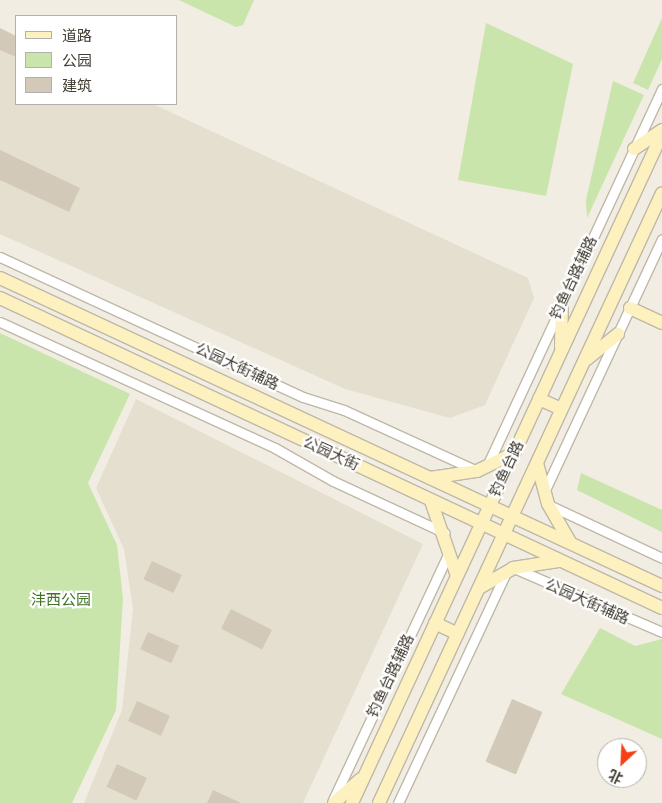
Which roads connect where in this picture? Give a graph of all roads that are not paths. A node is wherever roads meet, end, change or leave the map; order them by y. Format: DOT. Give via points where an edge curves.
graph roads {
  1 [pos="662,89"];
  2 [pos="662,130"];
  3 [pos="662,134"];
  4 [pos="634,149"];
  5 [pos="662,193"];
  6 [pos="662,240"];
  7 [pos="0,257"];
  8 [pos="0,278"];
  9 [pos="0,298"];
  10 [pos="562,304"];
  11 [pos="630,308"];
  12 [pos="0,322"];
  13 [pos="662,323"];
  14 [pos="618,334"];
  15 [pos="561,352"];
  16 [pos="583,363"];
  17 [pos="539,399"];
  18 [pos="562,409"];
  19 [pos="514,453"];
  20 [pos="537,463"];
  21 [pos="482,468"];
  22 [pos="430,478"];
  23 [pos="546,498"];
  24 [pos="431,501"];
  25 [pos="490,506"];
  26 [pos="512,515"];
  27 [pos="481,525"];
  28 [pos="445,533"];
  29 [pos="503,536"];
  30 [pos="570,542"];
  31 [pos="450,549"];
  32 [pos="662,558"];
  33 [pos="558,561"];
  34 [pos="510,570"];
  35 [pos="458,576"];
  36 [pos="662,586"];
  37 [pos="479,588"];
  38 [pos="662,608"];
  39 [pos="435,623"];
  40 [pos="662,632"];
  41 [pos="458,634"];
  42 [pos="364,776"];
  43 [pos="387,787"];
  44 [pos="333,803"];
  45 [pos="352,803"];
  46 [pos="379,803"];
  47 [pos="386,803"];
  48 [pos="398,803"];
  1 -- 4 [label="street, 钓鱼台路辅路"];
  2 -- 4 [label="main road"];
  3 -- 15 [label="main road, 钓鱼台路"];
  4 -- 10 [label="street, 钓鱼台路辅路"];
  5 -- 16 [label="main road, 钓鱼台路"];
  6 -- 11 [label="street"];
  7 -- 21 [label="street, 公园大街辅路" via="303,397 344,410"];
  8 -- 22 [label="main road, 公园大街"];
  9 -- 24 [label="main road, 公园大街"];
  10 -- 15 [label="main road"];
  10 -- 21 [label="street, 钓鱼台路辅路"];
  11 -- 13 [label="main road"];
  11 -- 14 [label="street"];
  12 -- 28 [label="street" via="275,448 333,481"];
  14 -- 16 [label="main road"];
  14 -- 23 [label="street"];
  15 -- 17 [label="main road, 钓鱼台路"];
  16 -- 18 [label="main road, 钓鱼台路"];
  17 -- 18 [label="main road"];
  17 -- 19 [label="main road, 钓鱼台路"];
  18 -- 20 [label="main road, 钓鱼台路"];
  19 -- 21 [label="main road"];
  19 -- 25 [label="main road, 钓鱼台路"];
  20 -- 23 [label="main road"];
  20 -- 26 [label="main road, 钓鱼台路"];
  21 -- 22 [label="main road"];
  22 -- 25 [label="main road, 公园大街"];
  23 -- 30 [label="main road"];
  23 -- 32 [label="street"];
  24 -- 27 [label="main road, 公园大街"];
  24 -- 28 [label="main road"];
  25 -- 26 [label="main road, 公园大街"];
  25 -- 27 [label="main road, 钓鱼台路"];
  26 -- 29 [label="main road, 钓鱼台路"];
  26 -- 30 [label="main road, 公园大街"];
  27 -- 29 [label="main road, 公园大街"];
  27 -- 35 [label="main road, 钓鱼台路"];
  28 -- 31 [label="main road"];
  29 -- 33 [label="main road, 公园大街"];
  29 -- 37 [label="main road, 钓鱼台路"];
  30 -- 36 [label="main road, 公园大街"];
  31 -- 35 [label="main road"];
  31 -- 44 [label="street, 钓鱼台路辅路"];
  33 -- 34 [label="main road"];
  33 -- 38 [label="main road, 公园大街"];
  34 -- 37 [label="main road"];
  34 -- 40 [label="street, 公园大街辅路"];
  34 -- 48 [label="street"];
  35 -- 39 [label="main road, 钓鱼台路"];
  37 -- 41 [label="main road, 钓鱼台路"];
  39 -- 41 [label="main road"];
  39 -- 42 [label="main road, 钓鱼台路"];
  41 -- 43 [label="main road, 钓鱼台路"];
  42 -- 44 [label="main road"];
  42 -- 45 [label="main road, 钓鱼台路"];
  43 -- 46 [label="main road, 钓鱼台路"];
  43 -- 47 [label="main road"];
}
